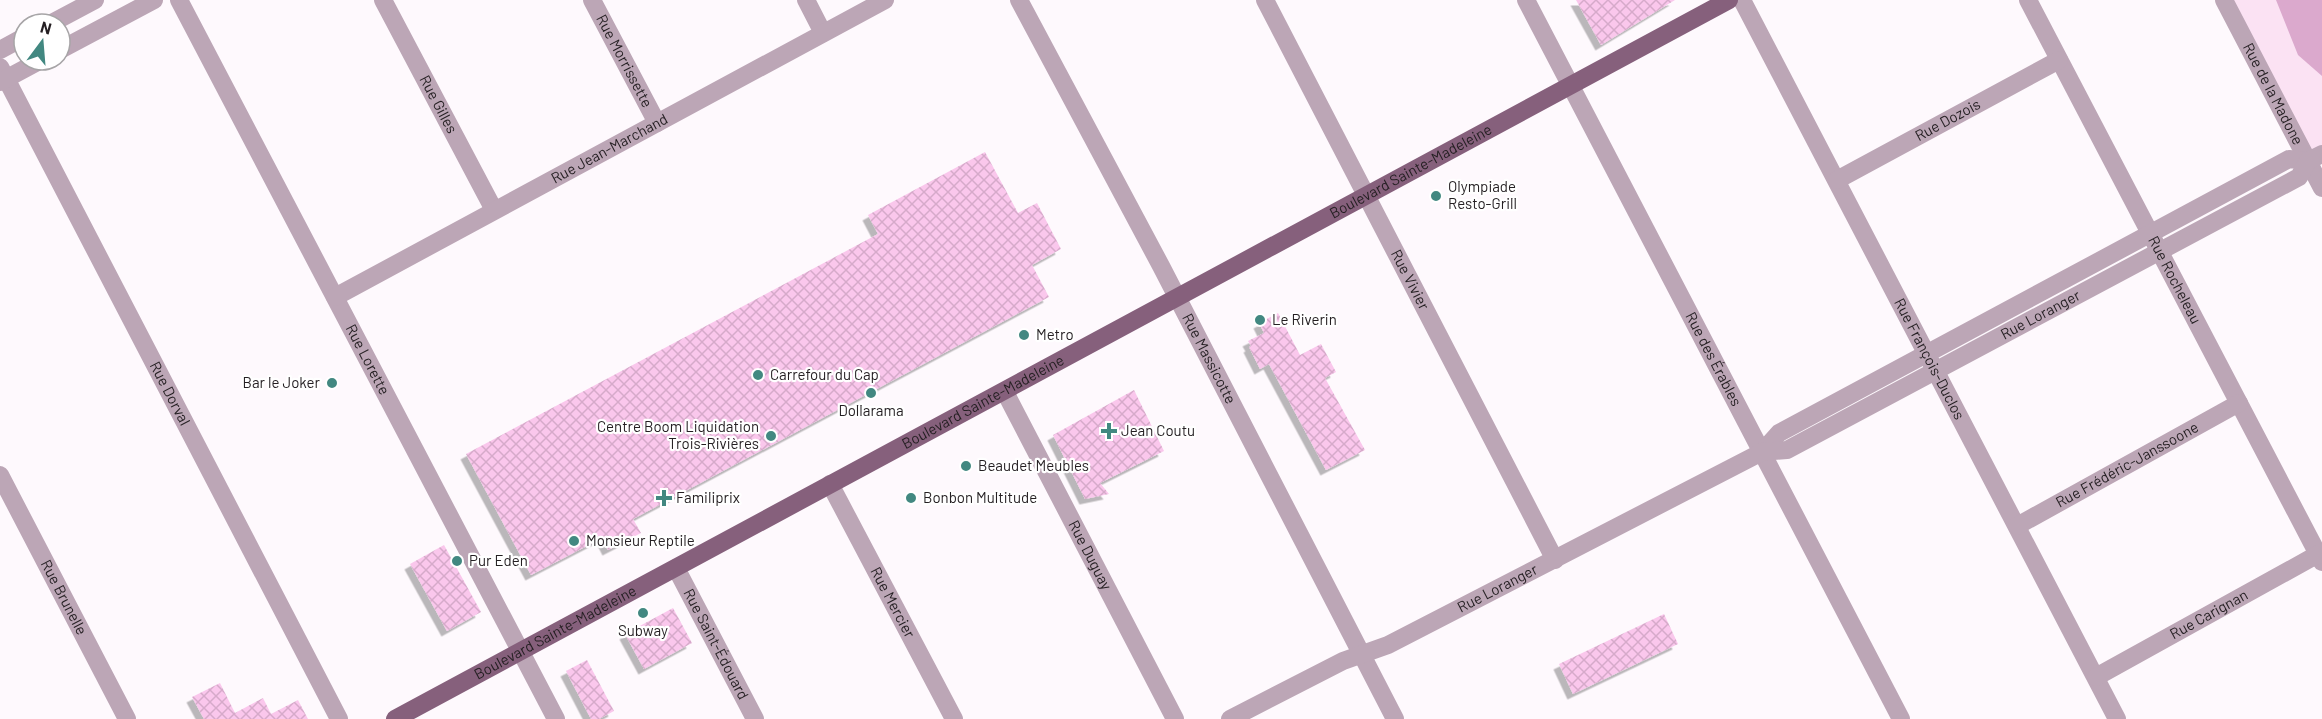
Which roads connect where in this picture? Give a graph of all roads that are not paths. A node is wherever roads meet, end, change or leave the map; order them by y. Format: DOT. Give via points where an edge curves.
graph roads {
  1 [pos="95,0"];
  2 [pos="154,0"];
  3 [pos="179,0"];
  4 [pos="383,0"];
  5 [pos="592,0"];
  6 [pos="806,0"];
  7 [pos="885,0"];
  8 [pos="1019,0"];
  9 [pos="1265,0"];
  10 [pos="1526,0"];
  11 [pos="1729,0"];
  12 [pos="1742,0"];
  13 [pos="2028,0"];
  14 [pos="2224,0"];
  15 [pos="72,12"];
  16 [pos="823,33"];
  17 [pos="72,44"];
  18 [pos="2059,60"];
  19 [pos="2,76"];
  20 [pos="1571,86"];
  21 [pos="657,123"];
  22 [pos="2315,158"];
  23 [pos="1837,180"];
  24 [pos="2322,188"];
  25 [pos="1366,195"];
  26 [pos="494,210"];
  27 [pos="2151,233"];
  28 [pos="2160,251"];
  29 [pos="335,297"];
  30 [pos="1177,298"];
  31 [pos="1927,354"];
  32 [pos="1935,371"];
  33 [pos="1005,392"];
  34 [pos="2239,403"];
  35 [pos="1762,452"];
  36 [pos="0,475"];
  37 [pos="830,484"];
  38 [pos="2017,526"];
  39 [pos="2321,556"];
  40 [pos="1555,560"];
  41 [pos="676,568"];
  42 [pos="521,652"];
  43 [pos="1362,654"];
  44 [pos="2096,677"];
  45 [pos="127,719"];
  46 [pos="339,719"];
  47 [pos="395,719"];
  48 [pos="556,719"];
  49 [pos="755,719"];
  50 [pos="954,719"];
  51 [pos="1175,719"];
  52 [pos="1230,719"];
  53 [pos="1395,719"];
  54 [pos="1901,719"];
  55 [pos="2117,719"];
  1 -- 15 [label="street"];
  2 -- 17 [label="street"];
  3 -- 29 [label="street, Rue Lorette"];
  4 -- 26 [label="street, Rue Gilles"];
  5 -- 21 [label="street, Rue Morrissette"];
  6 -- 16 [label="street"];
  7 -- 16 [label="street, Rue Jean-Marchand"];
  8 -- 30 [label="street, Rue Massicotte"];
  9 -- 25 [label="street, Rue Vivier"];
  10 -- 20 [label="street, Rue des Érables"];
  11 -- 20 [label="main road, Boulevard Sainte-Madeleine"];
  12 -- 23 [label="street, Rue François-Duclos"];
  13 -- 18 [label="street, Rue Rocheleau"];
  14 -- 22 [label="street, Rue de la Madone"];
  16 -- 21 [label="street, Rue Jean-Marchand"];
  18 -- 23 [label="street, Rue Dozois"];
  18 -- 27 [label="street, Rue Rocheleau"];
  19 -- 46 [label="street, Rue Dorval"];
  20 -- 25 [label="main road, Boulevard Sainte-Madeleine"];
  20 -- 35 [label="street, Rue des Érables"];
  21 -- 26 [label="street, Rue Jean-Marchand"];
  22 -- 24 [label="street, Rue de la Madone"];
  22 -- 27 [label="street, Rue Loranger" via="2289,159"];
  22 -- 28 [label="street, Rue Loranger" via="2299,177"];
  23 -- 31 [label="street, Rue François-Duclos"];
  25 -- 30 [label="main road, Boulevard Sainte-Madeleine"];
  25 -- 40 [label="street, Rue Vivier"];
  26 -- 29 [label="street, Rue Jean-Marchand"];
  27 -- 28 [label="street, Rue Rocheleau"];
  27 -- 31 [label="street, Rue Loranger"];
  28 -- 32 [label="street, Rue Loranger"];
  28 -- 34 [label="street, Rue Rocheleau"];
  29 -- 42 [label="street, Rue Lorette"];
  30 -- 33 [label="main road, Boulevard Sainte-Madeleine"];
  30 -- 43 [label="street, Rue Massicotte"];
  31 -- 32 [label="street, Rue François-Duclos"];
  31 -- 35 [label="street, Rue Loranger" via="1779,433"];
  32 -- 35 [label="street, Rue Loranger" via="1787,450"];
  32 -- 38 [label="street, Rue François-Duclos"];
  33 -- 37 [label="main road, Boulevard Sainte-Madeleine"];
  33 -- 51 [label="street, Rue Duguay"];
  34 -- 38 [label="street, Rue Frédéric-Janssoone"];
  34 -- 39 [label="street, Rue Rocheleau"];
  35 -- 40 [label="street, Rue Loranger"];
  35 -- 54 [label="street, Rue des Érables"];
  36 -- 45 [label="street, Rue Brunelle"];
  37 -- 41 [label="main road, Boulevard Sainte-Madeleine"];
  37 -- 50 [label="street, Rue Mercier"];
  38 -- 44 [label="street, Rue François-Duclos"];
  39 -- 44 [label="street, Rue Carignan"];
  40 -- 43 [label="street, Rue Loranger" via="1388,645"];
  41 -- 42 [label="main road, Boulevard Sainte-Madeleine"];
  41 -- 49 [label="street, Rue Saint-Édouard"];
  42 -- 47 [label="main road, Boulevard Sainte-Madeleine"];
  42 -- 48 [label="street, Rue Lorette"];
  43 -- 52 [label="street, Rue Loranger"];
  43 -- 53 [label="street, Rue Massicotte"];
  44 -- 55 [label="street, Rue François-Duclos"];
}
